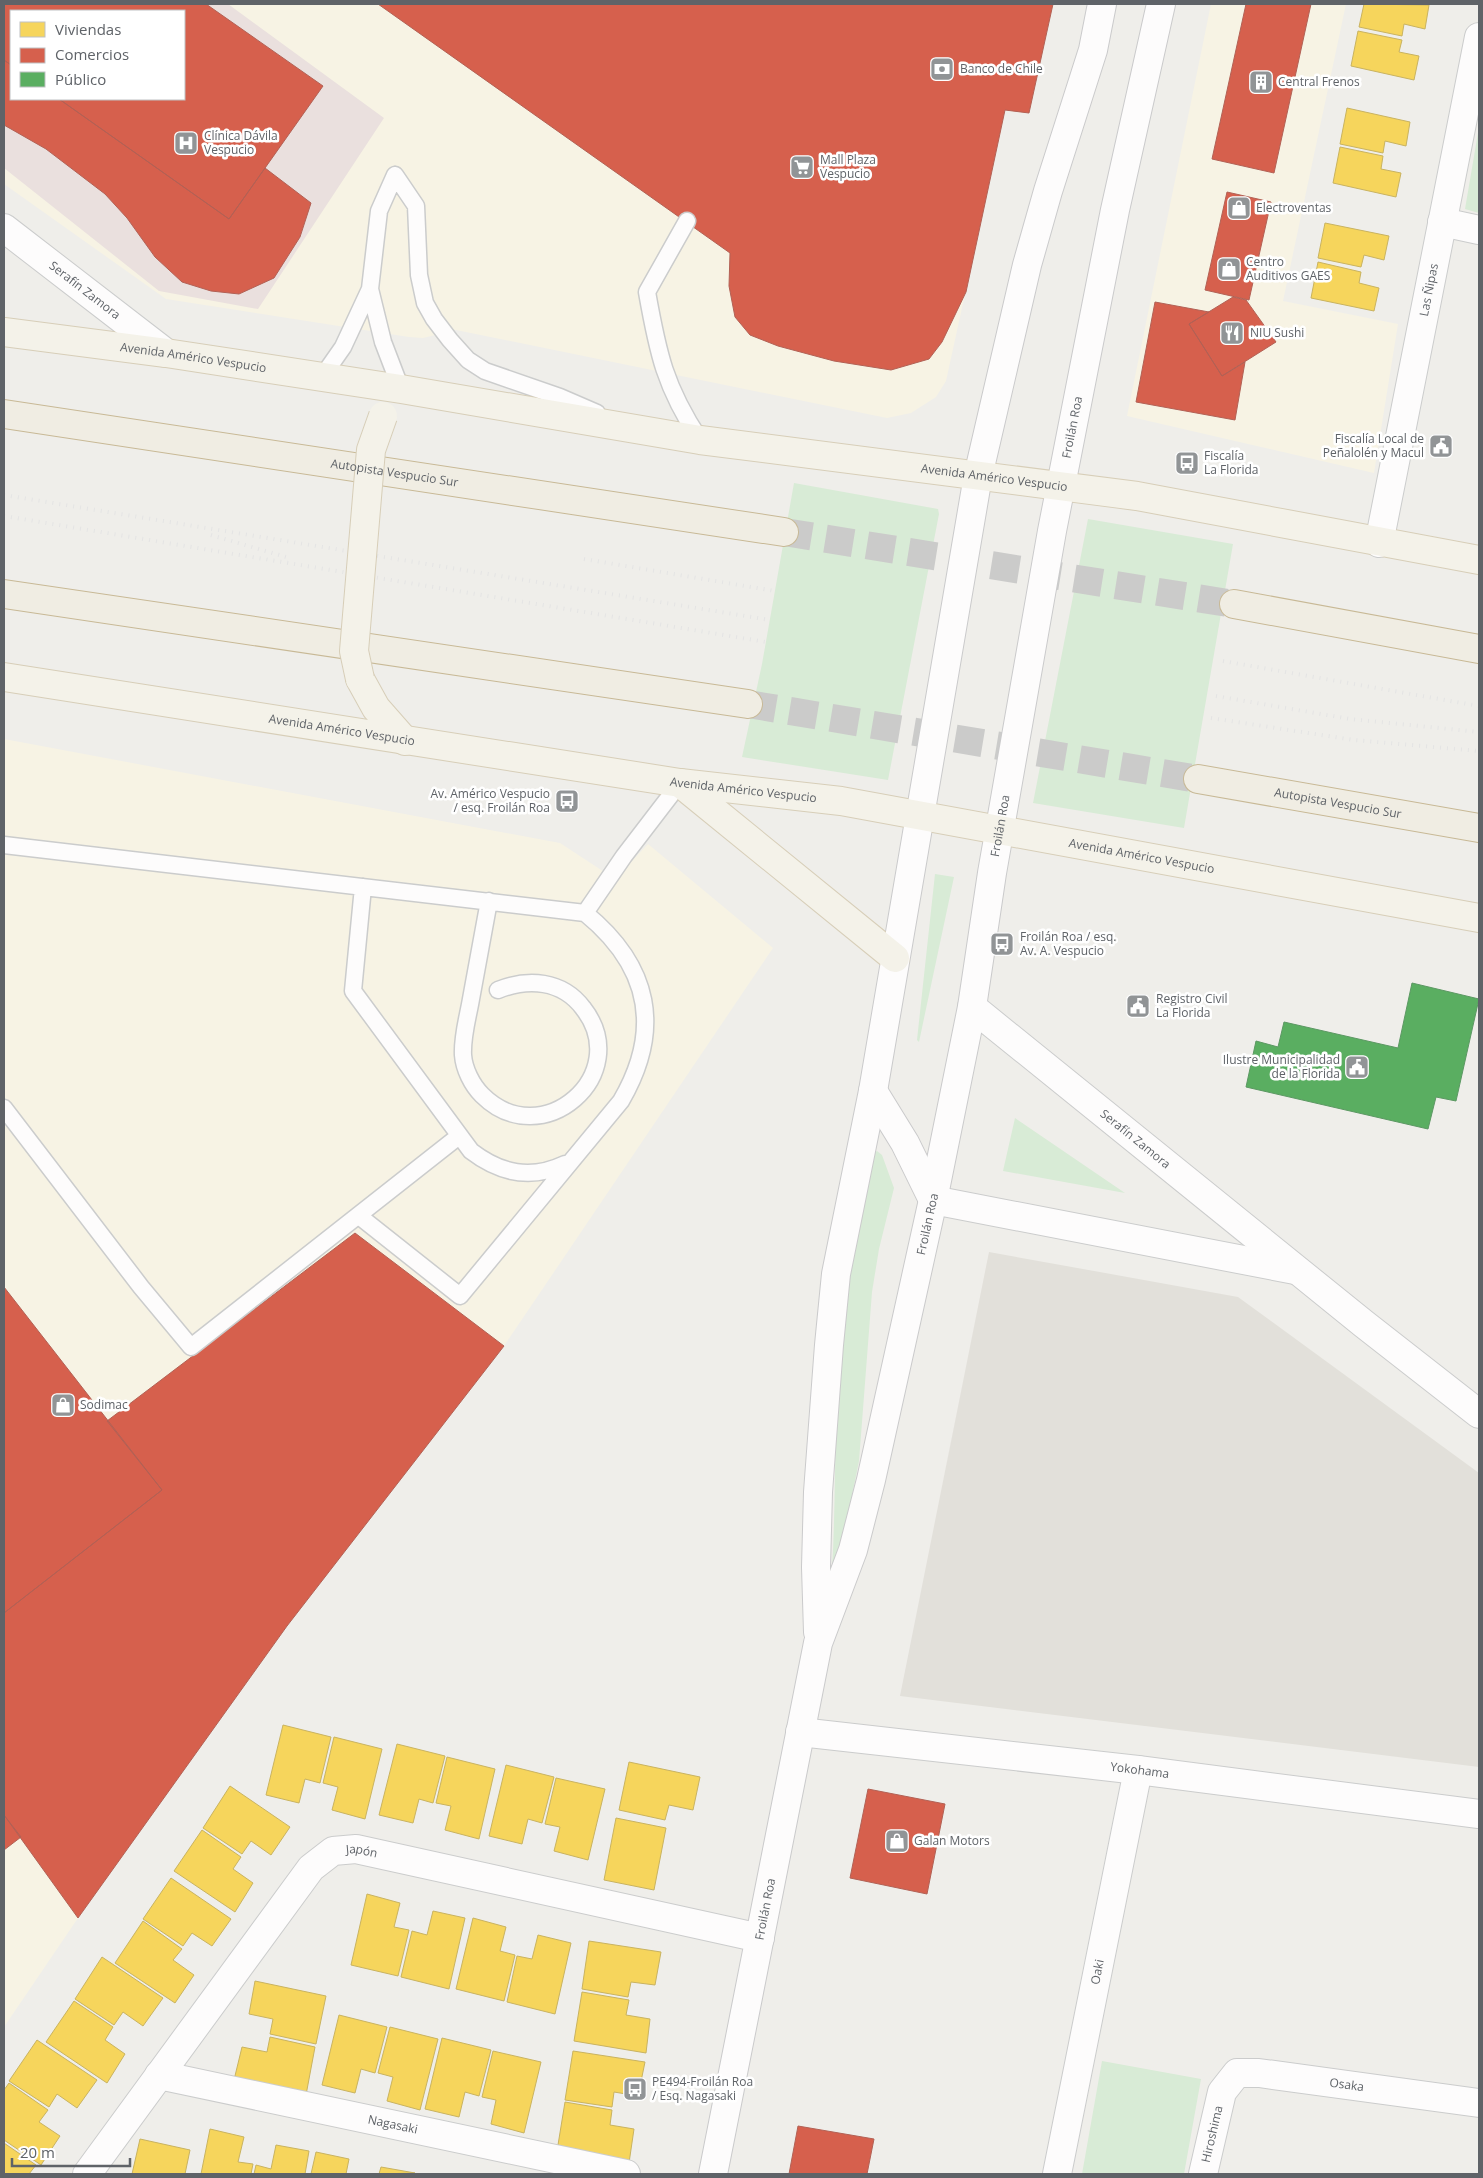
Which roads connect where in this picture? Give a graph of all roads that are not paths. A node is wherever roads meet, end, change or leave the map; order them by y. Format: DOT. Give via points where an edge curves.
graph roads {
  1 [pos="1102,4"];
  2 [pos="1162,4"];
  3 [pos="1479,37"];
  4 [pos="687,221"];
  5 [pos="1442,222"];
  6 [pos="4,228"];
  7 [pos="1479,230"];
  8 [pos="370,289"];
  9 [pos="4,332"];
  10 [pos="166,353"];
  11 [pos="322,377"];
  12 [pos="401,389"];
  13 [pos="4,414"];
  14 [pos="638,431"];
  15 [pos="700,440"];
  16 [pos="978,476"];
  17 [pos="1061,486"];
  18 [pos="784,532"];
  19 [pos="1379,543"];
  20 [pos="1479,560"];
  21 [pos="4,594"];
  22 [pos="1234,604"];
  23 [pos="1479,648"];
  24 [pos="4,676"];
  25 [pos="748,704"];
  26 [pos="405,741"];
  27 [pos="1198,778"];
  28 [pos="680,783"];
  29 [pos="919,814"];
  30 [pos="1479,828"];
  31 [pos="1000,829"];
  32 [pos="4,845"];
  33 [pos="363,887"];
  34 [pos="489,902"];
  35 [pos="586,913"];
  36 [pos="1479,918"];
  37 [pos="895,958"];
  38 [pos="498,990"];
  39 [pos="972,1007"];
  40 [pos="873,1091"];
  41 [pos="4,1108"];
  42 [pos="459,1136"];
  43 [pos="568,1163"];
  44 [pos="933,1200"];
  45 [pos="359,1216"];
  46 [pos="1299,1271"];
  47 [pos="1479,1414"];
  48 [pos="818,1643"];
  49 [pos="800,1732"];
  50 [pos="1138,1770"];
  51 [pos="1479,1814"];
  52 [pos="760,1938"];
  53 [pos="159,2075"];
  54 [pos="1222,2092"];
  55 [pos="1479,2103"];
  56 [pos="86,2174"];
  57 [pos="626,2174"];
  58 [pos="713,2174"];
  59 [pos="1057,2174"];
  60 [pos="1203,2174"];
  1 -- 16 [label="street, Froilán Roa" via="1093,50 1027,265"];
  2 -- 17 [label="street, Froilán Roa" via="1115,210"];
  3 -- 5 [label="street, Las Ñipas"];
  4 -- 15 [label="lane" via="648,292 663,370 682,413"];
  5 -- 7 [label="street"];
  5 -- 19 [label="street, Las Ñipas"];
  6 -- 10 [label="street, Serafín Zamora"];
  8 -- 11 [label="lane" via="343,347"];
  8 -- 12 [label="lane" via="383,342"];
  8 -- 14 [label="lane" via="379,211 395,175 416,206 419,275 425,303 468,360 484,371"];
  9 -- 10 [label="main road, Avenida Américo Vespucio"];
  10 -- 11 [label="main road, Avenida Américo Vespucio"];
  11 -- 12 [label="main road, Avenida Américo Vespucio"];
  12 -- 14 [label="main road, Avenida Américo Vespucio"];
  12 -- 26 [label="main road, bridge" via="383,416 370,450 354,650 360,679 376,708"];
  13 -- 18 [label="highway, Autopista Vespucio Sur"];
  14 -- 15 [label="main road, Avenida Américo Vespucio"];
  15 -- 16 [label="main road, Avenida Américo Vespucio"];
  16 -- 17 [label="main road, Avenida Américo Vespucio"];
  16 -- 29 [label="street, Froilán Roa"];
  17 -- 19 [label="main road, Avenida Américo Vespucio" via="1137,496"];
  17 -- 31 [label="street, Froilán Roa"];
  19 -- 20 [label="main road, Avenida Américo Vespucio"];
  21 -- 25 [label="highway"];
  22 -- 23 [label="highway"];
  24 -- 26 [label="main road, Avenida Américo Vespucio"];
  26 -- 28 [label="main road, Avenida Américo Vespucio"];
  27 -- 30 [label="highway, Autopista Vespucio Sur"];
  28 -- 29 [label="main road, Avenida Américo Vespucio" via="841,801"];
  28 -- 35 [label="lane" via="624,856"];
  28 -- 37 [label="main road"];
  29 -- 31 [label="main road, Avenida Américo Vespucio"];
  29 -- 37 [label="street, Froilán Roa"];
  31 -- 36 [label="main road, Avenida Américo Vespucio"];
  31 -- 39 [label="street, Froilán Roa"];
  32 -- 33 [label="lane"];
  33 -- 34 [label="lane"];
  33 -- 42 [label="lane" via="353,990"];
  34 -- 35 [label="lane"];
  34 -- 38 [label="lane" via="465,1032 463,1056 467,1074 477,1091 508,1113 526,1117 546,1115 564,1108 578,1096 594,1072 598,1043 593,1024 570,995 554,986 516,983"];
  35 -- 43 [label="lane" via="624,951 643,1001 645,1027 642,1054 621,1102"];
  37 -- 40 [label="street, Froilán Roa"];
  39 -- 44 [label="street, Froilán Roa"];
  39 -- 46 [label="street, Serafín Zamora"];
  40 -- 44 [label="street" via="905,1142"];
  40 -- 48 [label="street, Froilán Roa" via="836,1274 829,1344 816,1548"];
  41 -- 45 [label="lane" via="191,1347"];
  42 -- 43 [label="lane" via="471,1151 505,1171 537,1174"];
  42 -- 45 [label="lane"];
  43 -- 45 [label="lane" via="460,1296"];
  44 -- 46 [label="street, Serafín Zamora"];
  44 -- 48 [label="street, Froilán Roa" via="853,1550"];
  46 -- 47 [label="street, Serafín Zamora"];
  48 -- 49 [label="street, Froilán Roa"];
  49 -- 50 [label="street, Yokohama"];
  49 -- 52 [label="street, Froilán Roa"];
  50 -- 51 [label="street, Yokohama"];
  50 -- 59 [label="street, Oaki"];
  52 -- 53 [label="street, Japón" via="356,1849 333,1851 311,1868"];
  52 -- 58 [label="street, Froilán Roa"];
  53 -- 56 [label="street, Japón"];
  53 -- 57 [label="street, Nagasaki"];
  54 -- 55 [label="street, Osaka" via="1237,2073 1259,2073"];
  54 -- 60 [label="street, Hiroshima"];
}
